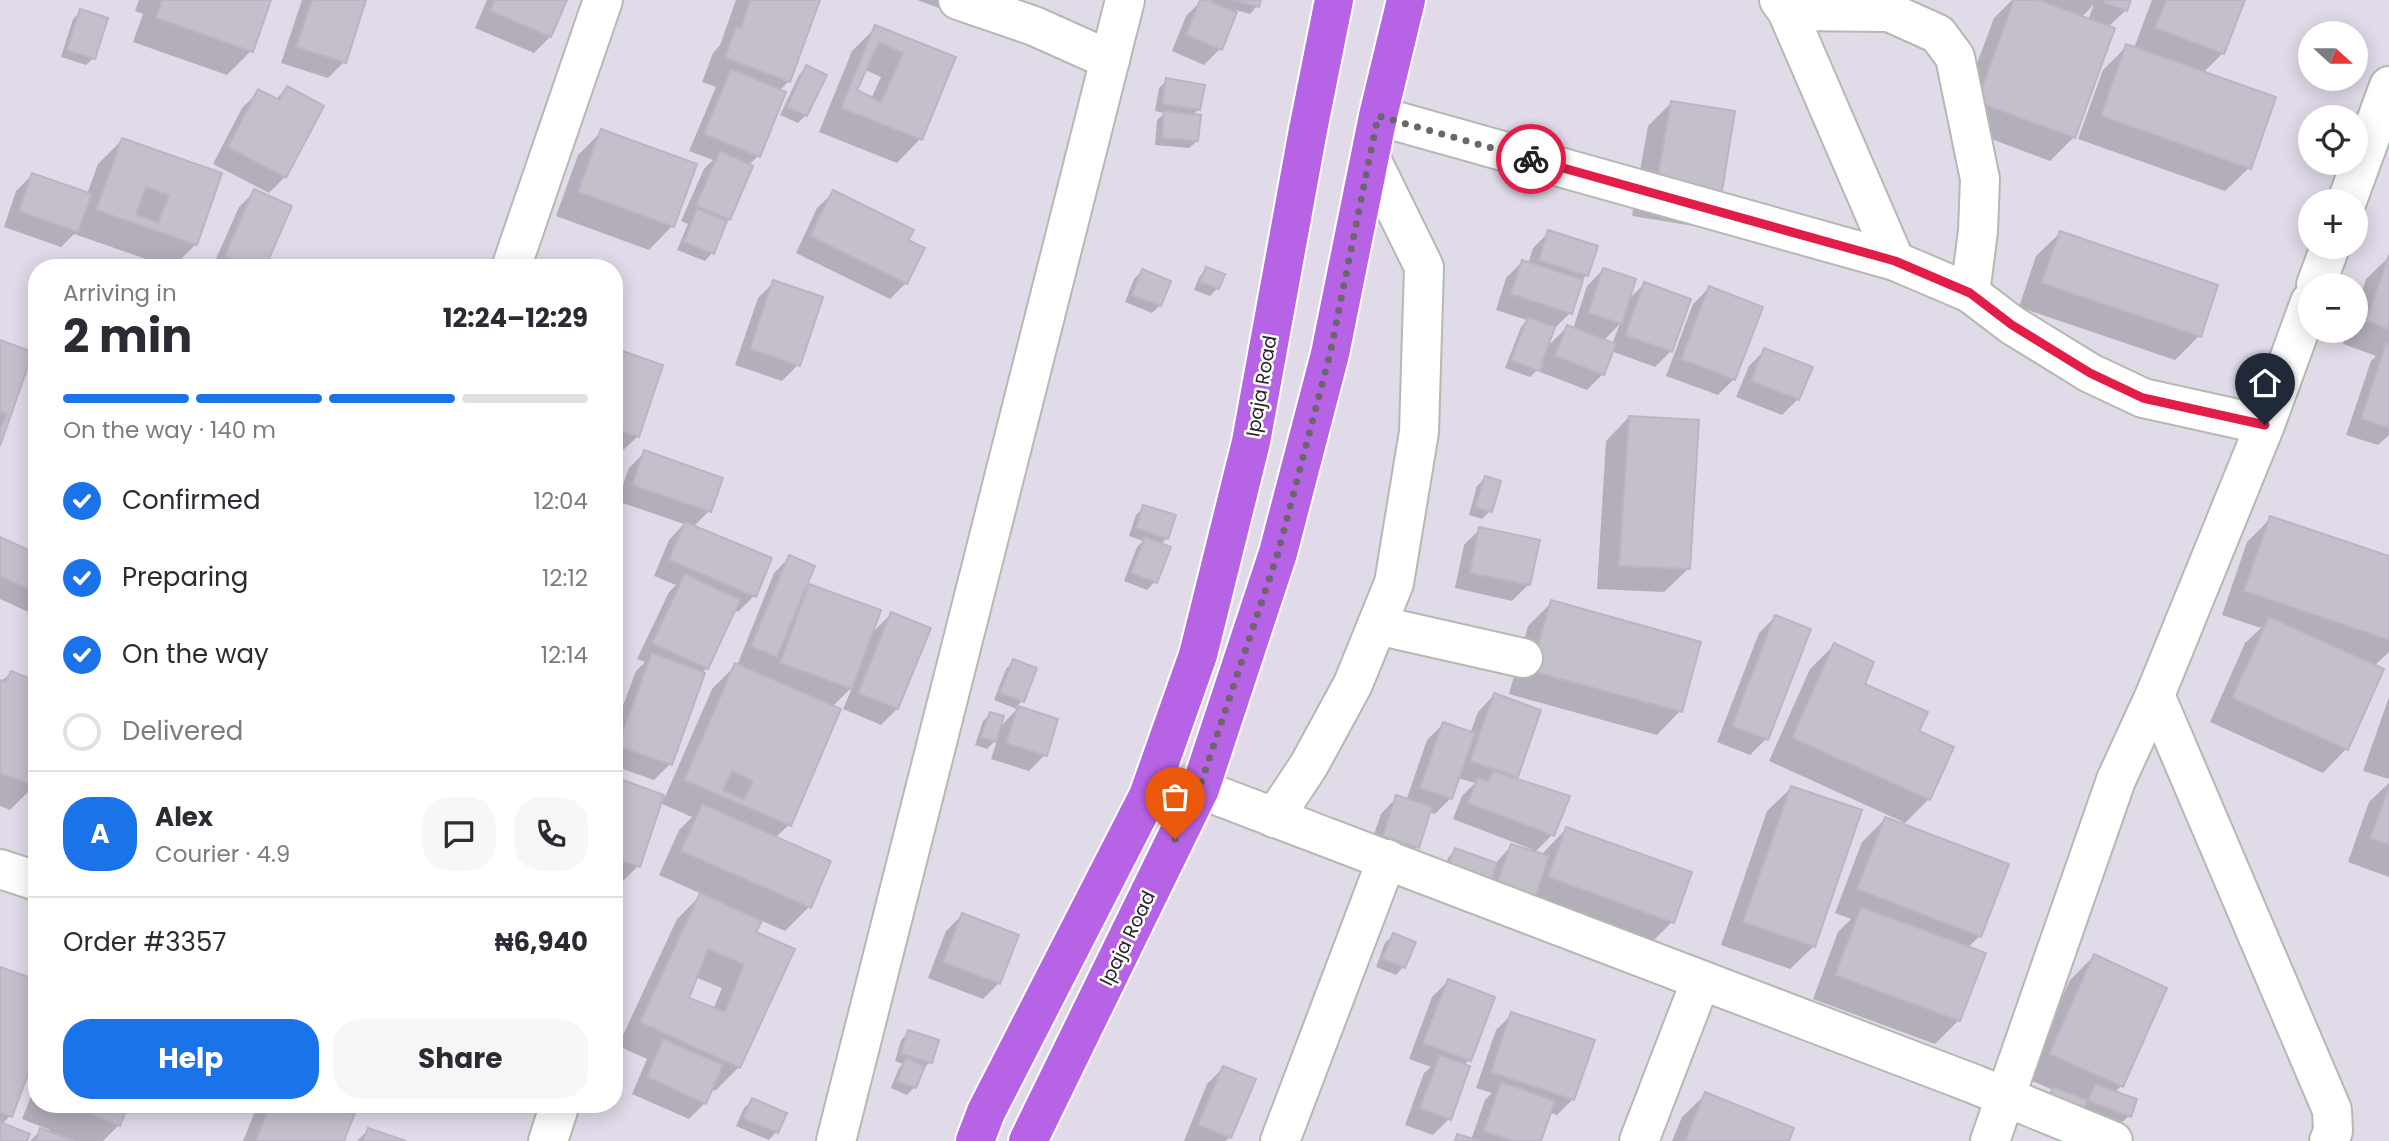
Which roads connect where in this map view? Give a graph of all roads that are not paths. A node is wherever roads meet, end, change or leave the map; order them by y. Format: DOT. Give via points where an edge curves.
graph roads {
  1 [pos="603,0"];
  2 [pos="958,0"];
  3 [pos="1125,0"];
  4 [pos="1334,0"];
  5 [pos="1406,0"];
  6 [pos="1783,6"];
  7 [pos="1038,13"];
  8 [pos="1110,60"];
  9 [pos="2389,86"];
  10 [pos="1378,116"];
  11 [pos="1370,158"];
  12 [pos="2351,189"];
  13 [pos="514,259"];
  14 [pos="1895,261"];
  15 [pos="1970,293"];
  16 [pos="2298,335"];
  17 [pos="2265,425"];
  18 [pos="1377,625"];
  19 [pos="1523,658"];
  20 [pos="2155,695"];
  21 [pos="1199,789"];
  22 [pos="1274,818"];
  23 [pos="1387,859"];
  24 [pos="0,869"];
  25 [pos="28,878"];
  26 [pos="1701,980"];
  27 [pos="2006,1098"];
  28 [pos="557,1113"];
  29 [pos="548,1141"];
  30 [pos="836,1141"];
  31 [pos="975,1141"];
  32 [pos="1028,1141"];
  33 [pos="1280,1141"];
  34 [pos="1639,1141"];
  35 [pos="1990,1141"];
  36 [pos="2113,1141"];
  37 [pos="2329,1141"];
  1 -- 13 [label="street"];
  2 -- 7 [label="street"];
  3 -- 8 [label="street"];
  4 -- 31 [label="main road, Ipaja Road" via="1251,442 1198,655 1148,796"];
  5 -- 10 [label="main road, Ipaja Road"];
  6 -- 14 [label="street"];
  6 -- 15 [label="street" via="1889,12 1938,34 1955,57 1980,179"];
  7 -- 8 [label="street"];
  8 -- 30 [label="street"];
  9 -- 12 [label="street"];
  10 -- 11 [label="main road, Ipaja Road"];
  10 -- 14 [label="street"];
  11 -- 18 [label="street" via="1424,267 1419,432 1394,583"];
  11 -- 21 [label="main road, Ipaja Road" via="1330,354 1278,553"];
  14 -- 15 [label="street"];
  15 -- 17 [label="street" via="2090,373 2143,398"];
  16 -- 17 [label="street"];
  17 -- 20 [label="street"];
  18 -- 19 [label="street"];
  18 -- 22 [label="street" via="1353,684"];
  20 -- 27 [label="street" via="2116,779"];
  20 -- 37 [label="street" via="2332,1110"];
  21 -- 22 [label="street"];
  21 -- 32 [label="main road, Ipaja Road"];
  22 -- 23 [label="street"];
  23 -- 26 [label="street"];
  23 -- 33 [label="street"];
  24 -- 25 [label="street"];
  26 -- 27 [label="street"];
  26 -- 34 [label="street"];
  27 -- 35 [label="street"];
  27 -- 36 [label="street"];
  28 -- 29 [label="street"];
}
